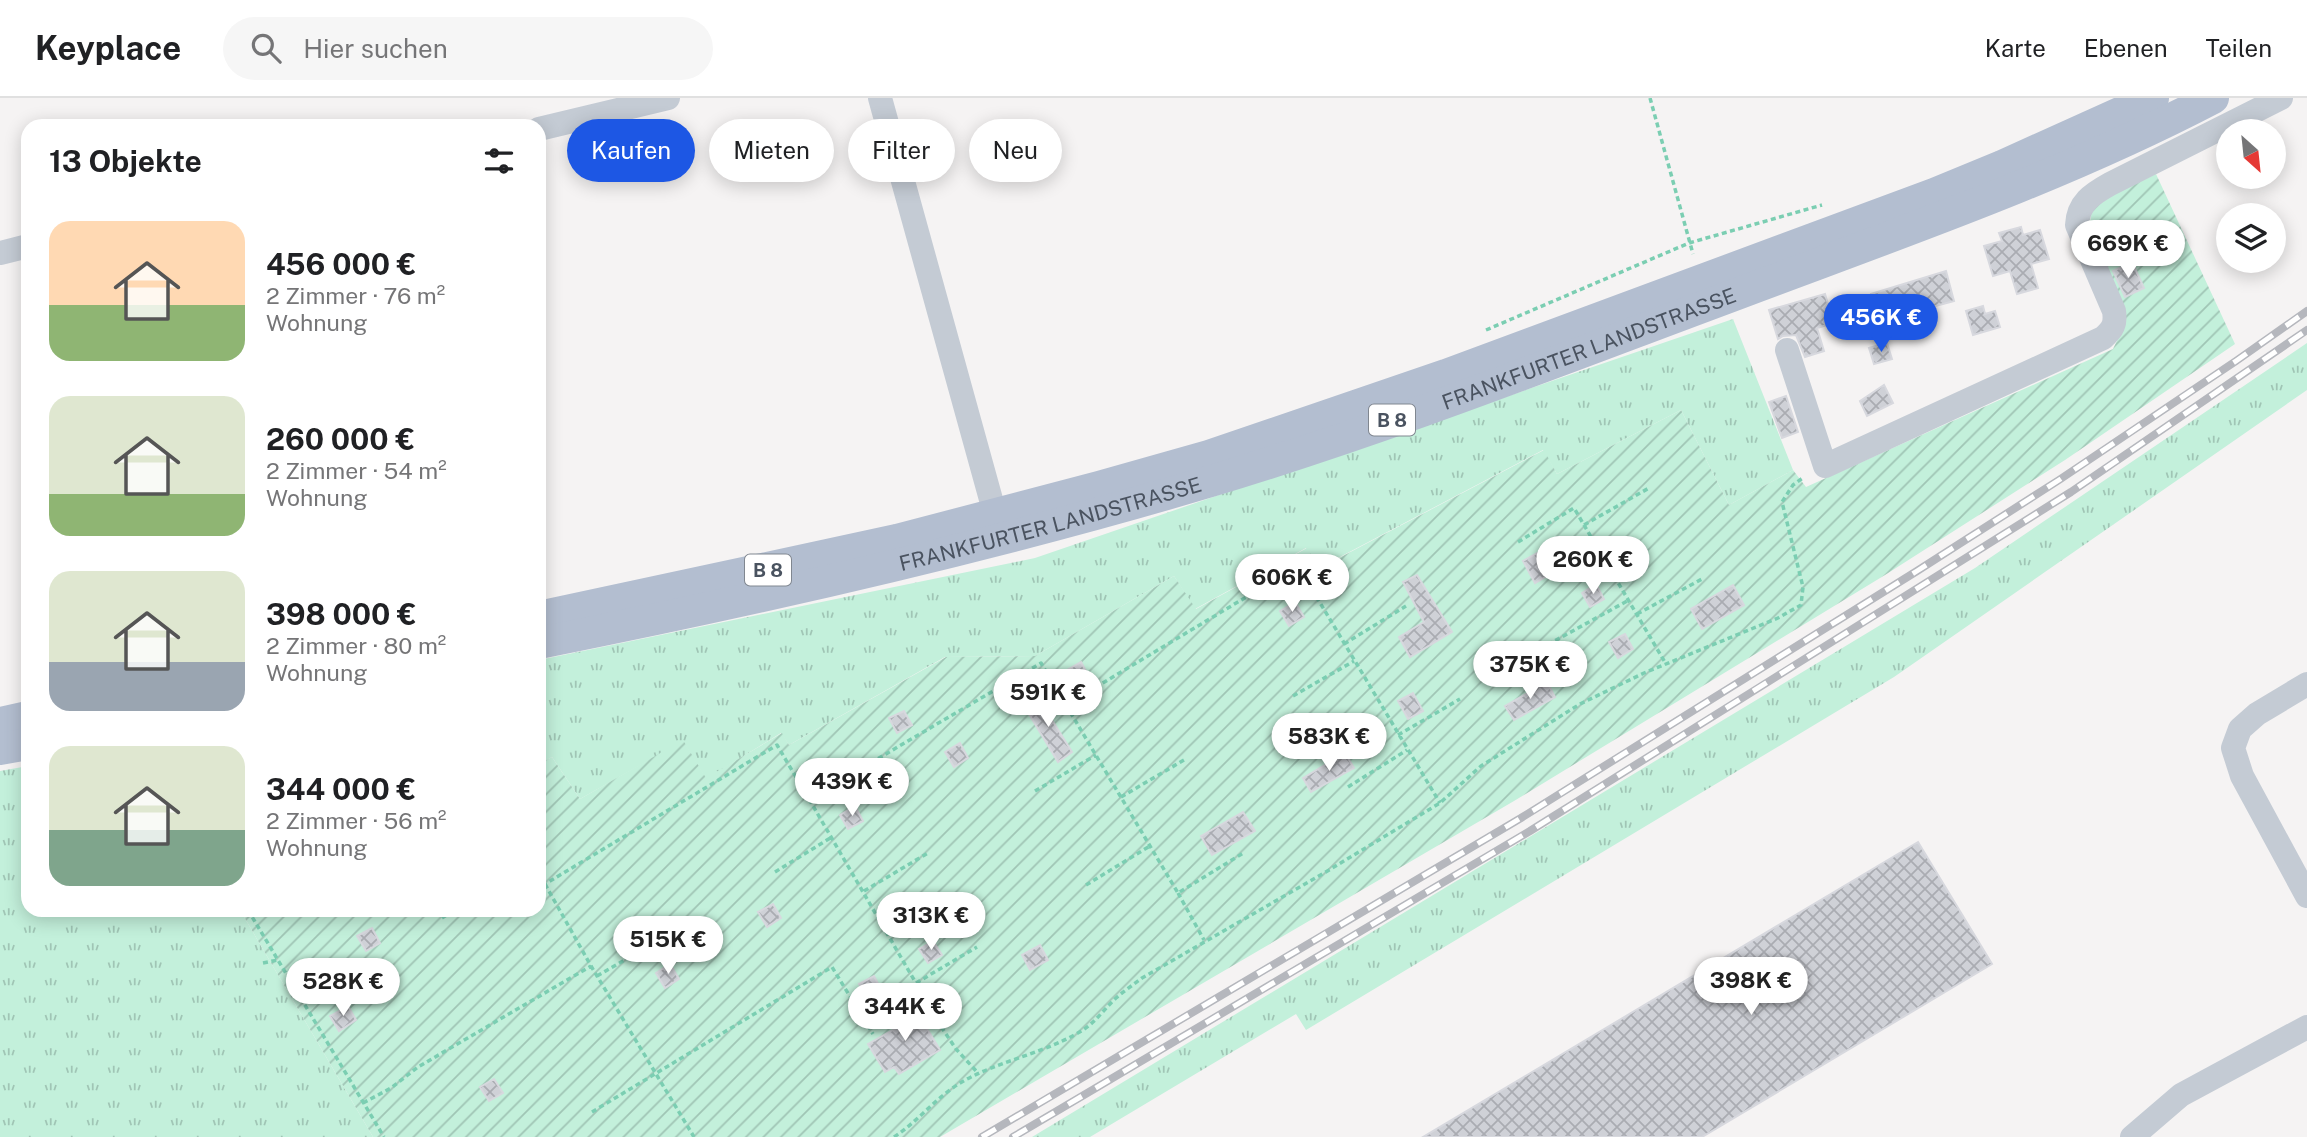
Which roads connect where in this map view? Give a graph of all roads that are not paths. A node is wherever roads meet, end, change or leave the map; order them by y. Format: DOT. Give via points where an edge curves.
graph roads {
  1 [pos="668,98"];
  2 [pos="880,98"];
  3 [pos="2152,98"];
  4 [pos="2213,98"];
  5 [pos="2281,98"];
  6 [pos="546,126"];
  7 [pos="21,248"];
  8 [pos="0,253"];
  9 [pos="1787,350"];
  10 [pos="995,514"];
  11 [pos="546,616"];
  12 [pos="546,641"];
  13 [pos="2307,684"];
  14 [pos="21,718"];
  15 [pos="0,723"];
  16 [pos="21,745"];
  17 [pos="0,749"];
  18 [pos="2307,896"];
  19 [pos="2307,1027"];
  20 [pos="2132,1137"];
  1 -- 6 [label="street"];
  2 -- 10 [label="street"];
  3 -- 10 [label="main road, FRANKFURTER LANDSTRASSE / B 8" via="1934,194 1336,414 1209,456"];
  4 -- 12 [label="main road, FRANKFURTER LANDSTRASSE / B 8" via="1956,212 1313,448 1112,510 906,564"];
  5 -- 9 [label="street" via="2110,184 2081,205 2077,225 2114,311 2113,329 2103,338 1825,467"];
  7 -- 8 [label="street"];
  10 -- 11 [label="main road, FRANKFURTER LANDSTRASSE / B 8" via="805,562"];
  13 -- 18 [label="street" via="2257,713 2240,729 2233,748 2242,776"];
  14 -- 15 [label="main road"];
  16 -- 17 [label="main road"];
  19 -- 20 [label="street" via="2181,1095"];
}
